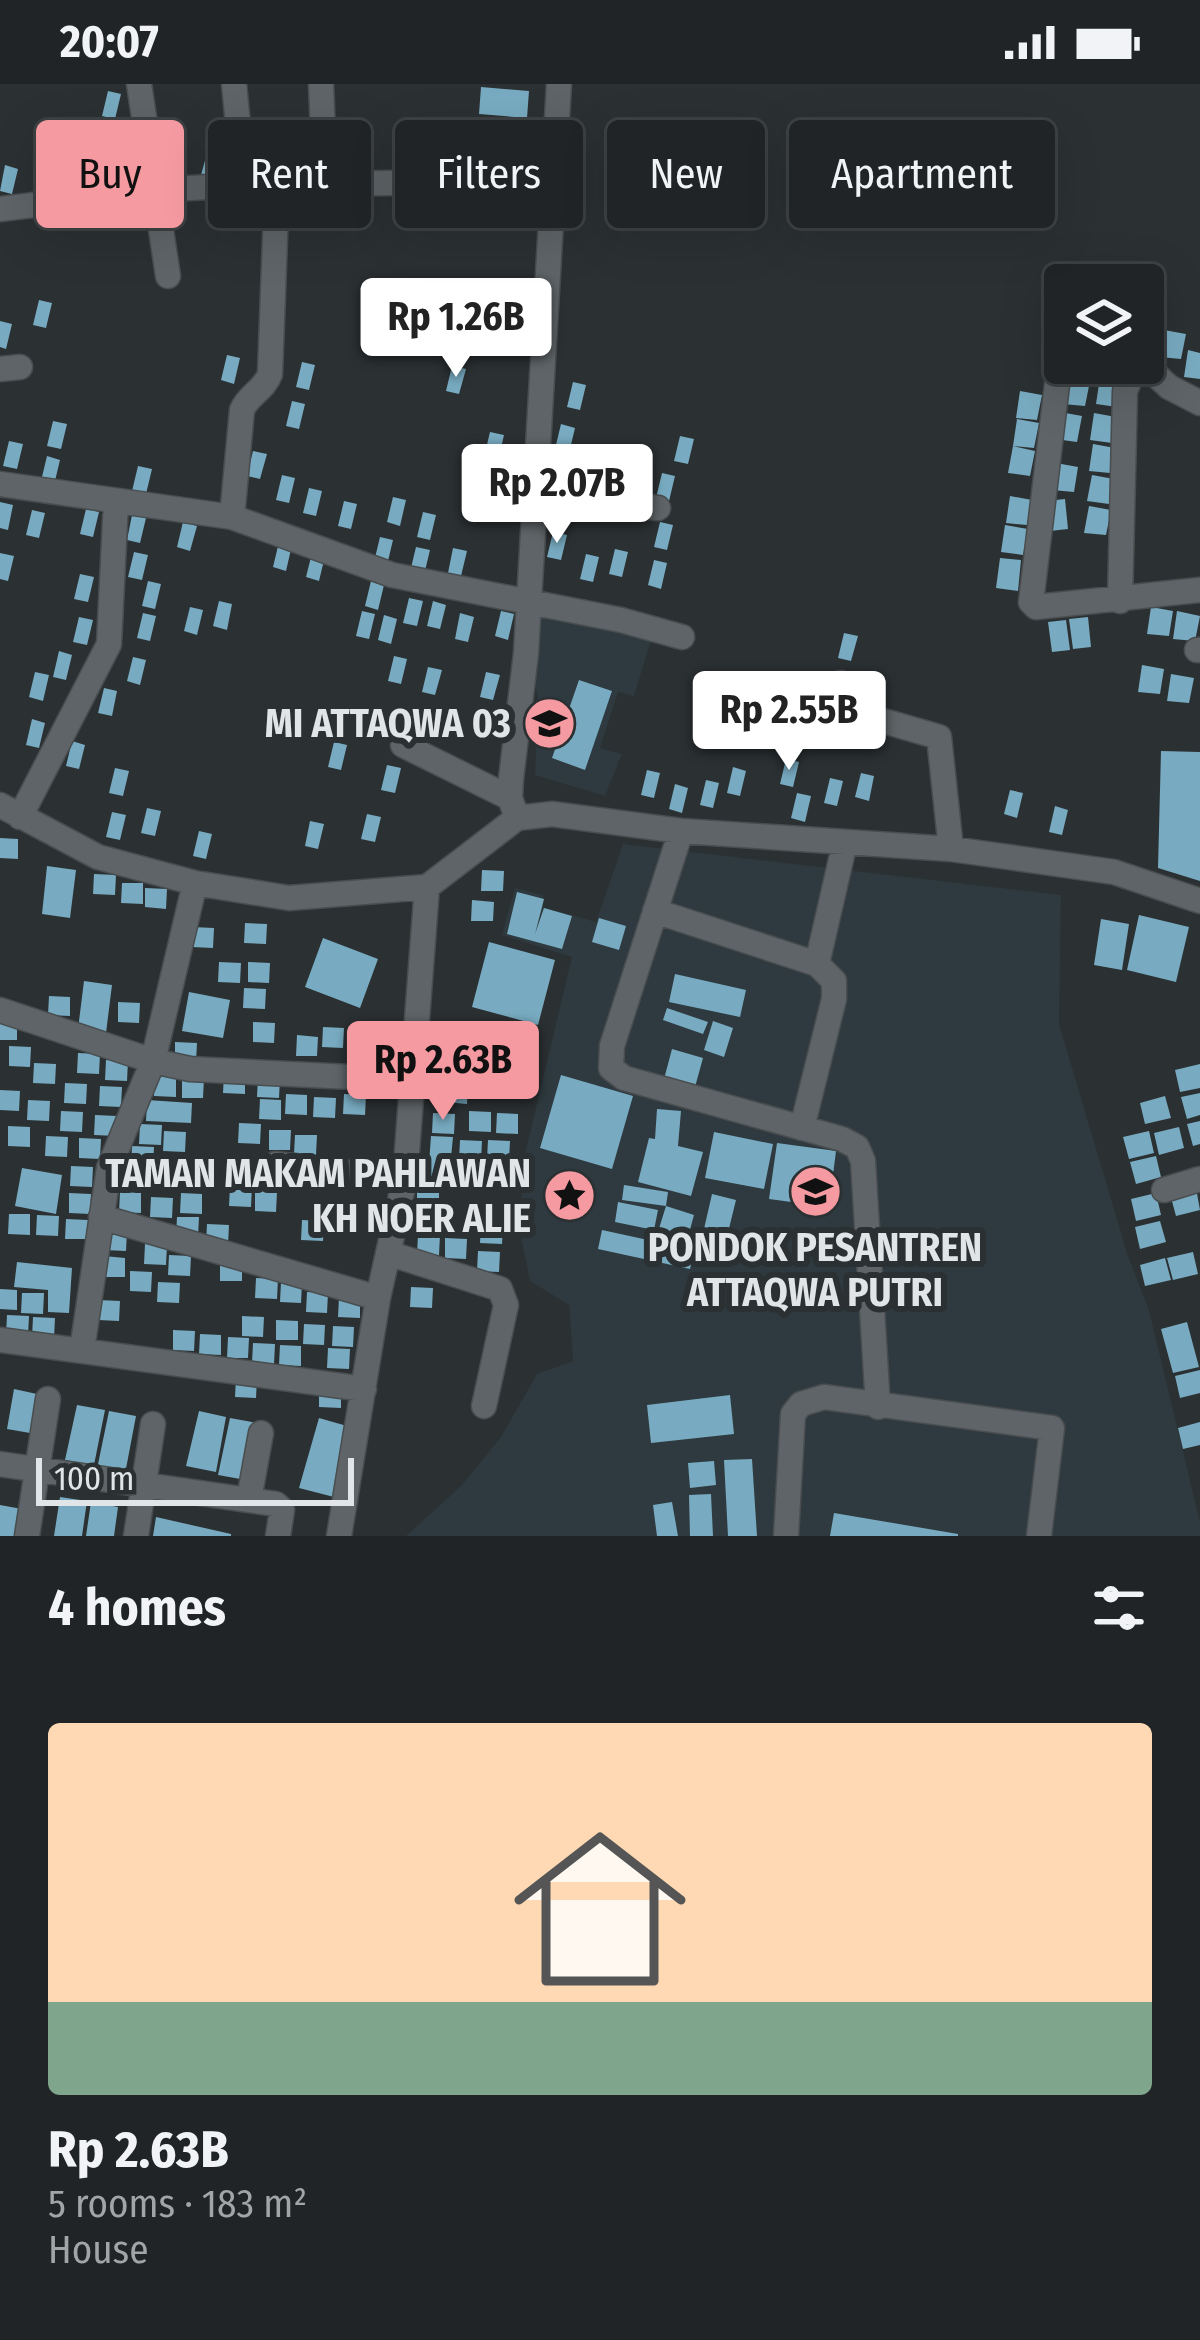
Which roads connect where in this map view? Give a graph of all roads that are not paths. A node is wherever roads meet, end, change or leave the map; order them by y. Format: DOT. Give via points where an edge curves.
graph roads {
  1 [pos="139,84"];
  2 [pos="234,84"];
  3 [pos="321,84"];
  4 [pos="559,84"];
  5 [pos="144,120"];
  6 [pos="238,120"];
  7 [pos="322,120"];
  8 [pos="556,120"];
  9 [pos="36,205"];
  10 [pos="0,209"];
  11 [pos="161,228"];
  12 [pos="276,228"];
  13 [pos="548,228"];
  14 [pos="168,276"];
  15 [pos="1164,383"];
  16 [pos="1057,384"];
  17 [pos="1129,384"];
  18 [pos="1200,403"];
  19 [pos="0,484"];
  20 [pos="533,493"];
  21 [pos="116,501"];
  22 [pos="658,508"];
  23 [pos="232,517"];
  24 [pos="1200,590"];
  25 [pos="1120,601"];
  26 [pos="527,604"];
  27 [pos="682,637"];
  28 [pos="841,683"];
  29 [pos="403,745"];
  30 [pos="513,808"];
  31 [pos="10,811"];
  32 [pos="681,831"];
  33 [pos="845,842"];
  34 [pos="951,849"];
  35 [pos="195,883"];
  36 [pos="427,887"];
  37 [pos="1200,901"];
  38 [pos="656,911"];
  39 [pos="817,964"];
  40 [pos="0,1010"];
  41 [pos="153,1061"];
  42 [pos="412,1080"];
  43 [pos="802,1128"];
  44 [pos="275,1164"];
  45 [pos="405,1178"];
  46 [pos="1200,1179"];
  47 [pos="1164,1190"];
  48 [pos="101,1216"];
  49 [pos="388,1253"];
  50 [pos="378,1298"];
  51 [pos="0,1340"];
  52 [pos="82,1350"];
  53 [pos="364,1389"];
  54 [pos="48,1400"];
  55 [pos="484,1406"];
  56 [pos="878,1407"];
  57 [pos="153,1424"];
  58 [pos="261,1433"];
  59 [pos="0,1464"];
  60 [pos="37,1469"];
  61 [pos="144,1486"];
  62 [pos="249,1499"];
  63 [pos="27,1536"];
  64 [pos="136,1536"];
  65 [pos="278,1536"];
  66 [pos="339,1536"];
  67 [pos="786,1536"];
  68 [pos="1039,1536"];
  1 -- 5 [label="street"];
  2 -- 6 [label="street"];
  3 -- 7 [label="street"];
  4 -- 8 [label="street"];
  9 -- 10 [label="street"];
  11 -- 14 [label="street"];
  12 -- 23 [label="street" via="270,374 242,410"];
  13 -- 20 [label="street"];
  15 -- 18 [label="street"];
  16 -- 25 [label="street" via="1031,602 1036,608"];
  17 -- 25 [label="street"];
  19 -- 21 [label="street"];
  20 -- 22 [label="street"];
  20 -- 26 [label="street"];
  21 -- 23 [label="street"];
  21 -- 31 [label="street" via="109,644"];
  23 -- 26 [label="street" via="392,575"];
  24 -- 25 [label="street"];
  26 -- 27 [label="street"];
  26 -- 30 [label="street"];
  28 -- 34 [label="street" via="849,711 939,737"];
  29 -- 30 [label="street"];
  30 -- 32 [label="street"];
  30 -- 36 [label="street"];
  31 -- 35 [label="street" via="98,857"];
  32 -- 33 [label="street"];
  32 -- 38 [label="street"];
  33 -- 34 [label="street"];
  33 -- 39 [label="street"];
  34 -- 37 [label="street" via="1114,872"];
  35 -- 36 [label="street" via="289,898"];
  35 -- 41 [label="street"];
  36 -- 42 [label="street"];
  38 -- 39 [label="street"];
  38 -- 43 [label="street" via="612,1046 614,1073"];
  39 -- 43 [label="street" via="834,981 834,999"];
  40 -- 41 [label="street"];
  41 -- 42 [label="street"];
  41 -- 48 [label="street" via="110,1168"];
  42 -- 45 [label="street"];
  43 -- 56 [label="street" via="850,1142 863,1162"];
  44 -- 45 [label="street"];
  45 -- 49 [label="street"];
  46 -- 47 [label="street"];
  48 -- 50 [label="street"];
  48 -- 52 [label="street"];
  49 -- 50 [label="street"];
  49 -- 55 [label="street" via="495,1285 504,1295"];
  50 -- 53 [label="street"];
  51 -- 52 [label="street"];
  52 -- 53 [label="street"];
  53 -- 66 [label="street"];
  54 -- 60 [label="street"];
  56 -- 67 [label="street" via="824,1397 801,1404"];
  56 -- 68 [label="street" via="1052,1428"];
  57 -- 61 [label="street"];
  58 -- 62 [label="street"];
  59 -- 60 [label="street"];
  60 -- 61 [label="street"];
  60 -- 63 [label="street"];
  61 -- 62 [label="street"];
  61 -- 64 [label="street"];
  62 -- 65 [label="street" via="282,1508"];
}
